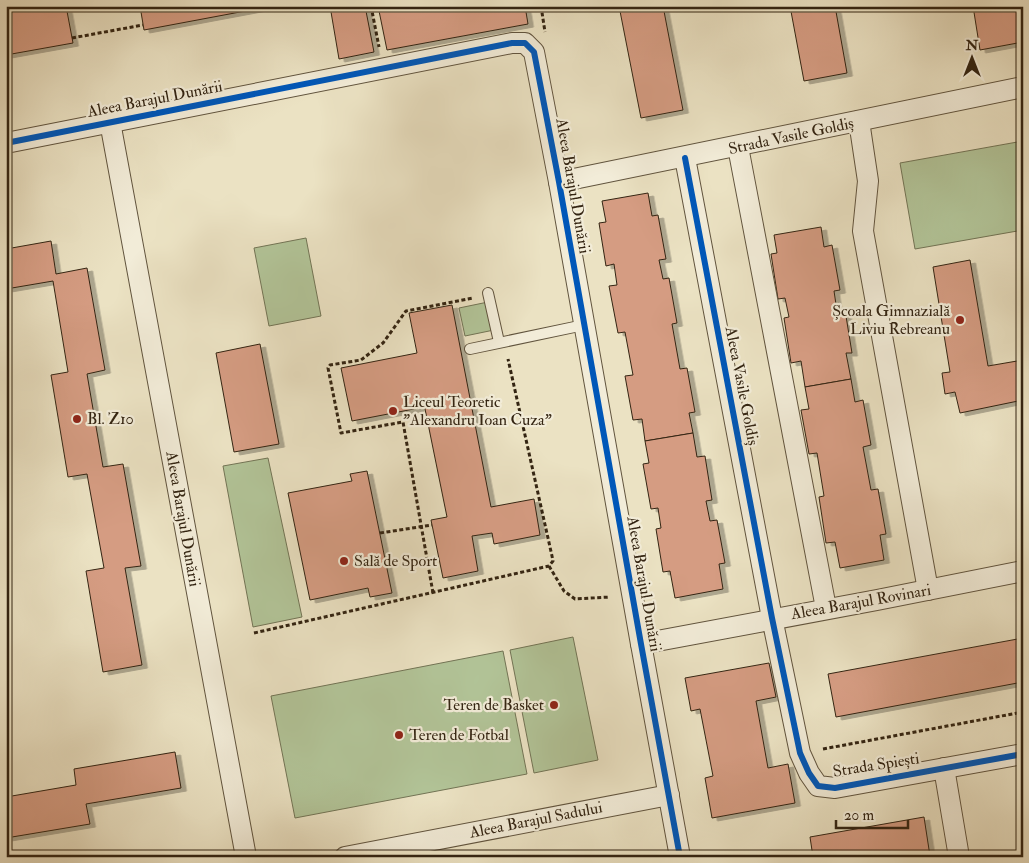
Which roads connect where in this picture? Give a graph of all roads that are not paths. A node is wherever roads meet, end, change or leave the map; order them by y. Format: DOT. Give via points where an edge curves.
graph roads {
  1 [pos="1023,87"];
  2 [pos="859,121"];
  3 [pos="110,122"];
  4 [pos="6,143"];
  5 [pos="738,147"];
  6 [pos="684,158"];
  7 [pos="559,182"];
  8 [pos="488,294"];
  9 [pos="584,325"];
  10 [pos="502,342"];
  11 [pos="470,348"];
  12 [pos="1023,571"];
  13 [pos="928,590"];
  14 [pos="826,608"];
  15 [pos="772,618"];
  16 [pos="641,644"];
  17 [pos="1023,754"];
  18 [pos="944,768"];
  19 [pos="669,795"];
  20 [pos="246,857"];
  21 [pos="345,857"];
  22 [pos="680,857"];
  23 [pos="959,857"];
  1 -- 2 [label="street, Strada Vasile Goldiș"];
  2 -- 5 [label="street, Strada Vasile Goldiș"];
  2 -- 13 [label="street" via="868,181 863,231"];
  3 -- 4 [label="street, Aleea Barajul Dunării"];
  3 -- 7 [label="street, Aleea Barajul Dunării" via="525,43 534,52"];
  3 -- 20 [label="street, Aleea Barajul Dunării"];
  5 -- 6 [label="street, Strada Vasile Goldiș"];
  5 -- 14 [label="street"];
  6 -- 7 [label="street, Strada Vasile Goldiș"];
  6 -- 15 [label="street, Aleea Vasile Goldiș"];
  7 -- 9 [label="street, Aleea Barajul Dunării"];
  8 -- 10 [label="lane"];
  9 -- 10 [label="lane"];
  9 -- 16 [label="street, Aleea Barajul Dunării"];
  10 -- 11 [label="lane"];
  12 -- 13 [label="street, Aleea Barajul Rovinari"];
  13 -- 14 [label="street, Aleea Barajul Rovinari"];
  14 -- 15 [label="street, Aleea Barajul Rovinari"];
  15 -- 16 [label="street, Aleea Barajul Rovinari"];
  15 -- 18 [label="street, Strada Spiești" via="800,753 818,786 835,788"];
  16 -- 19 [label="street, Aleea Barajul Dunării"];
  17 -- 18 [label="street, Strada Spiești"];
  18 -- 23 [label="street"];
  19 -- 21 [label="street, Aleea Barajul Sadului"];
  19 -- 22 [label="street, Aleea Barajul Dunării"];
}
